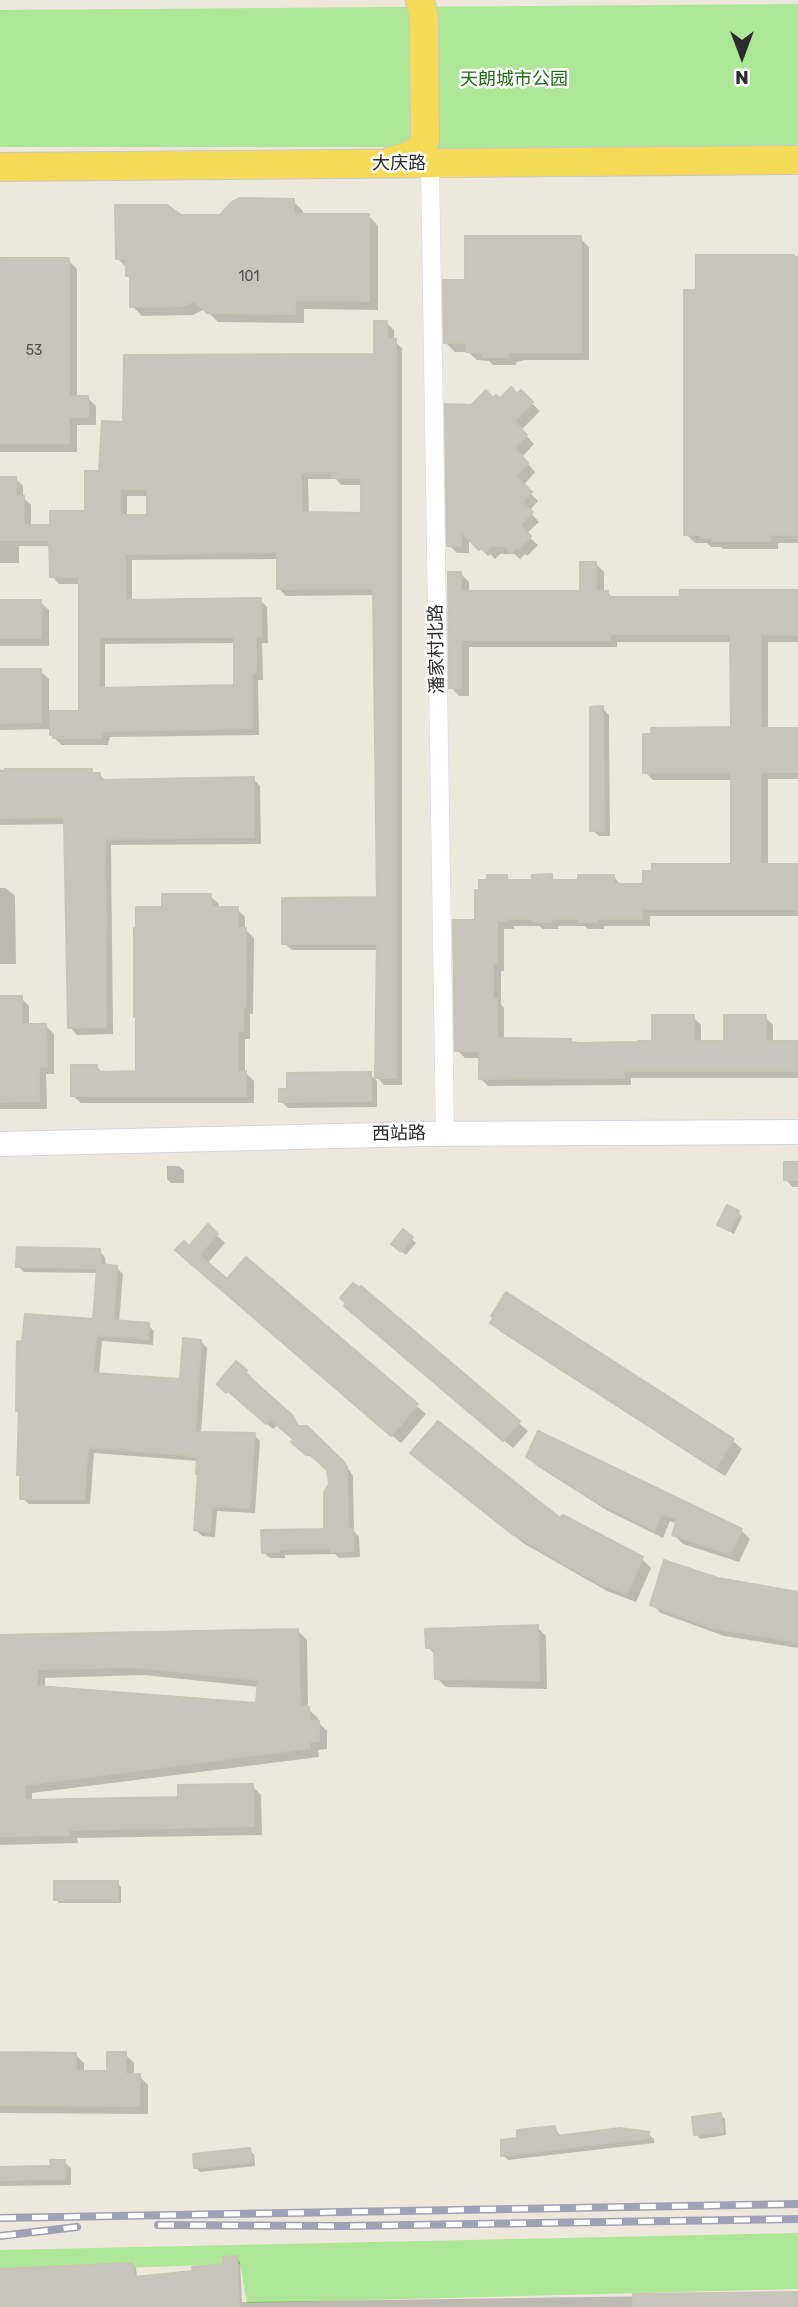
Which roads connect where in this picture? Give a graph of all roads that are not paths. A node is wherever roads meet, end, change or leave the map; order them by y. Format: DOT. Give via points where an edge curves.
graph roads {
  1 [pos="420,0"];
  2 [pos="441,0"];
  3 [pos="798,160"];
  4 [pos="460,163"];
  5 [pos="378,164"];
  6 [pos="430,164"];
  7 [pos="0,167"];
  8 [pos="798,1132"];
  9 [pos="445,1133"];
  10 [pos="0,1144"];
  1 -- 5 [label="main road" via="425,140 422,148 409,156"];
  2 -- 4 [label="main road" via="441,148"];
  3 -- 4 [label="main road, 大庆路"];
  4 -- 6 [label="main road, 大庆路"];
  5 -- 6 [label="main road, 大庆路"];
  5 -- 7 [label="main road, 大庆路"];
  6 -- 9 [label="street, 潘家村北路"];
  8 -- 9 [label="street, 西站路"];
  9 -- 10 [label="street, 西站路"];
}
